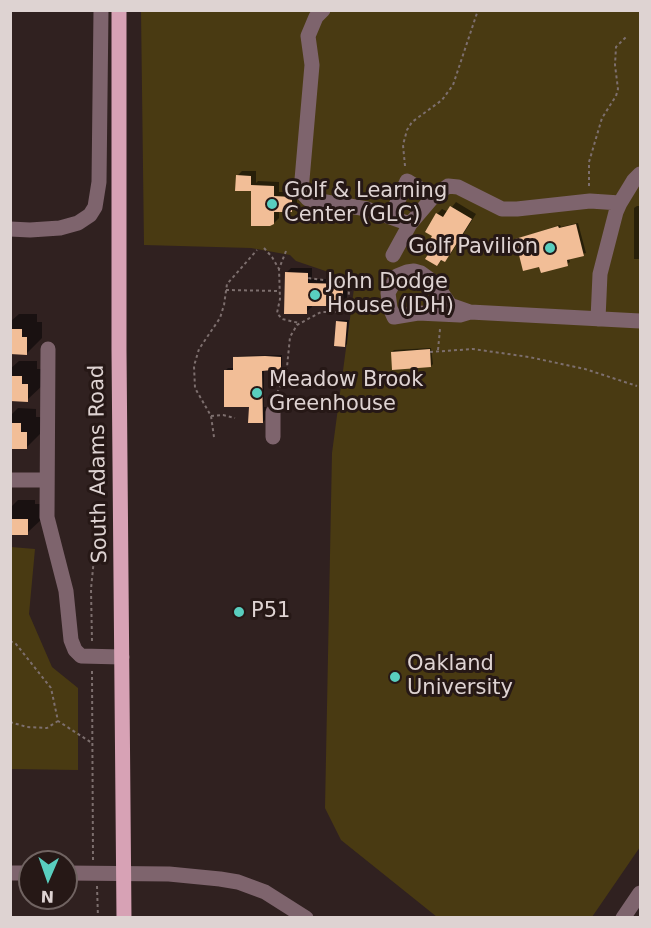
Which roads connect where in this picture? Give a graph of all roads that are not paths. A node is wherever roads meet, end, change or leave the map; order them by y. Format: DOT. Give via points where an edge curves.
graph roads {
  1 [pos="100,10"];
  2 [pos="119,10"];
  3 [pos="324,10"];
  4 [pos="640,174"];
  5 [pos="433,197"];
  6 [pos="620,203"];
  7 [pos="391,216"];
  8 [pos="410,224"];
  9 [pos="10,229"];
  10 [pos="393,255"];
  11 [pos="470,312"];
  12 [pos="598,320"];
  13 [pos="638,321"];
  14 [pos="48,349"];
  15 [pos="273,412"];
  16 [pos="273,437"];
  17 [pos="10,480"];
  18 [pos="46,480"];
  19 [pos="122,657"];
  20 [pos="78,873"];
  21 [pos="124,873"];
  22 [pos="640,893"];
  23 [pos="124,918"];
  24 [pos="306,918"];
  25 [pos="623,918"];
  1 -- 9 [label="street" via="99,182 95,207 78,223 60,228"];
  2 -- 19 [label="main road, South Adams Road"];
  3 -- 7 [label="street" via="316,17 308,36 311,71 301,191 308,199"];
  4 -- 6 [label="street"];
  5 -- 6 [label="street" via="453,186 502,209 590,201"];
  5 -- 7 [label="street" via="407,181"];
  5 -- 8 [label="street"];
  6 -- 12 [label="street" via="600,274"];
  7 -- 8 [label="street"];
  8 -- 10 [label="street"];
  11 -- 11 [label="street" via="450,305 435,283 414,271 397,276 388,293 394,317"];
  11 -- 12 [label="street"];
  12 -- 13 [label="street"];
  14 -- 18 [label="street"];
  15 -- 16 [label="street"];
  17 -- 18 [label="street"];
  18 -- 19 [label="street" via="47,517 66,591 73,646 84,657"];
  19 -- 21 [label="main road, South Adams Road"];
  20 -- 21 [label="street"];
  21 -- 23 [label="main road, South Adams Road"];
  21 -- 24 [label="street" via="238,882 266,892"];
  22 -- 25 [label="street"];
}
